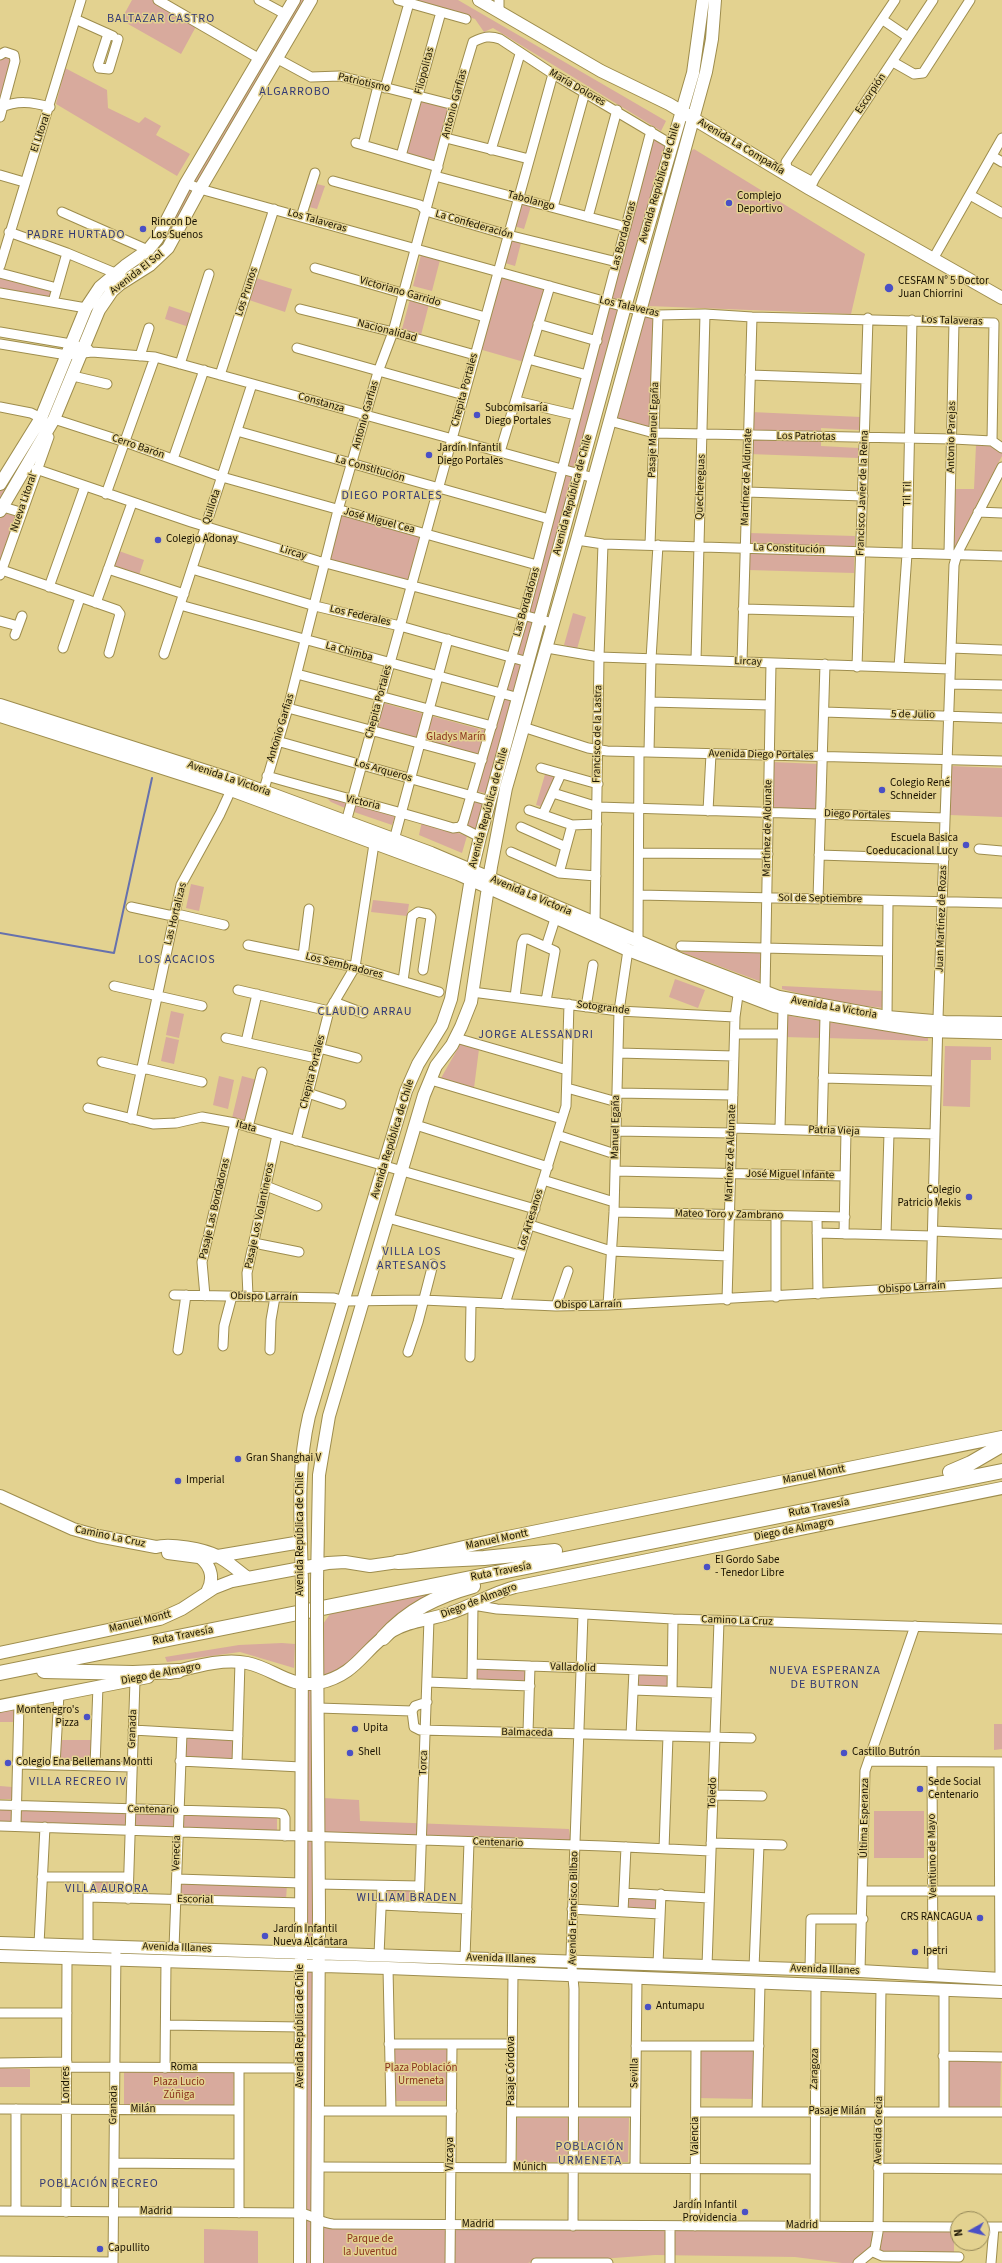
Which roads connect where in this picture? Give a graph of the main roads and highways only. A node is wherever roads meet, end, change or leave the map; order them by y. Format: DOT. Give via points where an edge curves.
graph roads {
  1 [pos="294,0"];
  2 [pos="311,0"];
  3 [pos="479,0"];
  4 [pos="703,0"];
  5 [pos="715,0"];
  6 [pos="499,6"];
  7 [pos="681,111"];
  8 [pos="693,118"];
  9 [pos="1002,298"];
  10 [pos="0,484"];
  11 [pos="1,508"];
  12 [pos="0,705"];
  13 [pos="0,716"];
  14 [pos="262,796"];
  15 [pos="472,875"];
  16 [pos="489,883"];
  17 [pos="739,987"];
  18 [pos="1002,1023"];
  19 [pos="938,1026"];
  20 [pos="1002,1033"];
  21 [pos="318,1386"];
  22 [pos="334,1397"];
  23 [pos="1002,1437"];
  24 [pos="1002,1446"];
  25 [pos="1002,1461"];
  26 [pos="1002,1471"];
  27 [pos="950,1472"];
  28 [pos="1002,1488"];
  29 [pos="0,1496"];
  30 [pos="301,1542"];
  31 [pos="156,1547"];
  32 [pos="218,1556"];
  33 [pos="552,1557"];
  34 [pos="201,1558"];
  35 [pos="398,1562"];
  36 [pos="317,1564"];
  37 [pos="302,1567"];
  38 [pos="248,1578"];
  39 [pos="207,1592"];
  40 [pos="383,1638"];
  41 [pos="0,1653"];
  42 [pos="0,1664"];
  43 [pos="178,1671"];
  44 [pos="0,1675"];
  45 [pos="318,1683"];
  46 [pos="302,1684"];
  47 [pos="0,1706"];
  48 [pos="301,1908"];
  49 [pos="319,1914"];
  50 [pos="0,1943"];
  51 [pos="301,1952"];
  52 [pos="318,1953"];
  53 [pos="0,1956"];
  54 [pos="301,1965"];
  55 [pos="318,1966"];
  56 [pos="814,1970"];
  57 [pos="860,1971"];
  58 [pos="898,1973"];
  59 [pos="928,1975"];
  60 [pos="1001,1979"];
  61 [pos="816,1984"];
  62 [pos="843,1986"];
  63 [pos="881,1987"];
  64 [pos="922,1989"];
  65 [pos="1002,1992"];
  66 [pos="301,2088"];
  67 [pos="318,2088"];
  68 [pos="300,2263"];
  69 [pos="317,2263"];
  1 -- 10 [label="main road, Avenida El Sol" via="186,183 157,239 148,250 100,287 86,308 42,418"];
  2 -- 11 [label="main road, Avenida El Sol" via="200,189 174,239 163,255 120,284 105,300 94,319 86,351 54,420"];
  3 -- 6 [label="main road, Avenida La Compañía"];
  4 -- 7 [label="main road, Avenida República de Chile" via="693,73"];
  5 -- 8 [label="main road, Avenida República de Chile" via="709,57"];
  6 -- 7 [label="main road, Avenida La Compañía" via="601,71"];
  7 -- 8 [label="main road, Avenida La Compañía"];
  7 -- 15 [label="main road, Avenida República de Chile" via="578,474"];
  8 -- 9 [label="main road, Avenida La Compañía"];
  8 -- 16 [label="main road, Avenida República de Chile" via="547,648 522,727 504,795"];
  12 -- 14 [label="main road, Avenida La Victoria"];
  13 -- 14 [label="main road, Avenida La Victoria" via="231,790"];
  14 -- 15 [label="main road, Avenida La Victoria" via="374,844"];
  14 -- 15 [label="main road, Avenida La Victoria" via="394,840"];
  15 -- 16 [label="main road, Avenida La Victoria"];
  15 -- 21 [label="main road, Avenida República de Chile" via="448,1009 438,1033 410,1082"];
  16 -- 17 [label="main road, Avenida La Victoria" via="636,941"];
  16 -- 17 [label="main road, Avenida La Victoria" via="628,950"];
  16 -- 22 [label="main road, Avenida República de Chile" via="471,1002 456,1038 436,1066 431,1080"];
  17 -- 19 [label="main road, Avenida La Victoria" via="784,999"];
  17 -- 19 [label="main road, Avenida La Victoria" via="783,1009 888,1026"];
  18 -- 19 [label="main road, Avenida La Victoria"];
  19 -- 20 [label="main road, Avenida La Victoria"];
  21 -- 22 [label="main road" via="329,1387"];
  21 -- 30 [label="main road, Avenida República de Chile" via="302,1453 299,1498"];
  22 -- 36 [label="main road, Avenida República de Chile" via="319,1475"];
  23 -- 35 [label="main road, Manuel Montt" via="503,1538"];
  24 -- 27 [label="highway"];
  25 -- 27 [label="highway, Ruta Travesía"];
  26 -- 33 [label="highway, Ruta Travesía"];
  27 -- 33 [label="highway, Ruta Travesía"];
  28 -- 40 [label="main road, Diego de Almagro" via="524,1584 496,1593 473,1605 404,1625"];
  29 -- 31 [label="main road, Camino La Cruz" via="73,1530"];
  30 -- 32 [label="main road, Camino La Cruz"];
  30 -- 37 [label="main road, Avenida República de Chile"];
  31 -- 32 [label="main road, Camino La Cruz" via="171,1546"];
  31 -- 34 [label="main road, Camino La Cruz" via="166,1553"];
  32 -- 34 [label="main road, Camino La Cruz"];
  32 -- 38 [label="main road"];
  33 -- 35 [label="highway"];
  33 -- 40 [label="highway" via="433,1599 403,1618"];
  33 -- 42 [label="highway, Ruta Travesía"];
  33 -- 44 [label="highway, Ruta Travesía"];
  34 -- 39 [label="main road" via="211,1573"];
  35 -- 36 [label="main road, Manuel Montt" via="375,1566 340,1562"];
  36 -- 37 [label="main road, Manuel Montt"];
  36 -- 45 [label="main road, Avenida República de Chile, bridge"];
  37 -- 38 [label="main road, Manuel Montt"];
  37 -- 46 [label="main road, Avenida República de Chile, bridge"];
  38 -- 39 [label="main road, Manuel Montt" via="226,1583"];
  39 -- 41 [label="main road, Manuel Montt" via="182,1609 160,1619"];
  40 -- 45 [label="main road, Diego de Almagro" via="349,1670"];
  43 -- 44 [label="highway" via="134,1673 60,1670"];
  43 -- 46 [label="main road, Diego de Almagro" via="220,1662 240,1662 254,1664 291,1682"];
  43 -- 47 [label="main road, Diego de Almagro"];
  45 -- 46 [label="main road, Diego de Almagro"];
  45 -- 49 [label="main road, Avenida República de Chile"];
  46 -- 48 [label="main road, Avenida República de Chile"];
  48 -- 49 [label="main road"];
  48 -- 51 [label="main road, Avenida República de Chile"];
  49 -- 52 [label="main road, Avenida República de Chile"];
  50 -- 51 [label="main road, Avenida Illanes"];
  51 -- 52 [label="main road, Avenida Illanes"];
  51 -- 54 [label="main road, Avenida República de Chile"];
  52 -- 55 [label="main road, Avenida República de Chile"];
  52 -- 56 [label="main road, Avenida Illanes"];
  53 -- 54 [label="main road, Avenida Illanes"];
  54 -- 55 [label="main road, Avenida Illanes"];
  54 -- 66 [label="main road, Avenida República de Chile"];
  55 -- 61 [label="main road, Avenida Illanes"];
  55 -- 67 [label="main road, Avenida República de Chile"];
  56 -- 57 [label="main road, Avenida Illanes"];
  56 -- 61 [label="main road"];
  57 -- 58 [label="main road, Avenida Illanes"];
  57 -- 62 [label="main road" via="857,1978"];
  58 -- 59 [label="main road, Avenida Illanes"];
  58 -- 63 [label="main road" via="888,1978"];
  59 -- 60 [label="main road, Avenida Illanes"];
  59 -- 64 [label="main road"];
  61 -- 62 [label="main road, Avenida Illanes"];
  62 -- 63 [label="main road, Avenida Illanes"];
  63 -- 64 [label="main road, Avenida Illanes"];
  64 -- 65 [label="main road, Avenida Illanes"];
  66 -- 67 [label="main road"];
  66 -- 68 [label="main road, Avenida República de Chile"];
  67 -- 69 [label="main road, Avenida República de Chile"];
}
